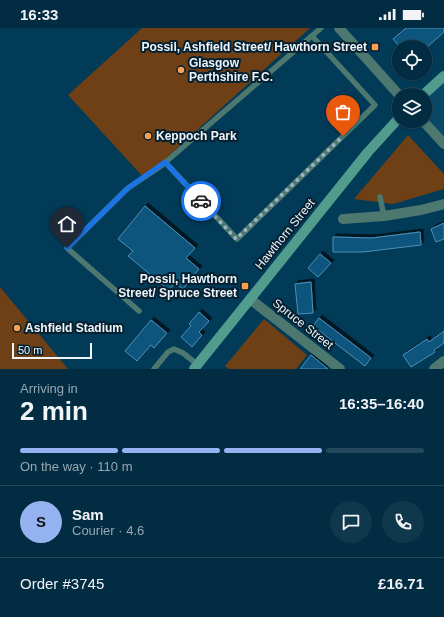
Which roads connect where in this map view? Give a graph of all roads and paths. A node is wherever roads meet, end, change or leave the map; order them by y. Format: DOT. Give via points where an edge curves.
graph roads {
  1 [pos="321,28"];
  2 [pos="340,28"];
  3 [pos="312,36"];
  4 [pos="444,76"];
  5 [pos="393,88"];
  6 [pos="431,88"];
  7 [pos="392,126"];
  8 [pos="429,128"];
  9 [pos="444,144"];
  10 [pos="165,162"];
  11 [pos="380,197"];
  12 [pos="444,204"];
  13 [pos="384,216"];
  14 [pos="343,219"];
  15 [pos="250,299"];
  16 [pos="139,311"];
  17 [pos="444,361"];
  18 [pos="198,368"];
  19 [pos="154,369"];
  20 [pos="340,369"];
  21 [pos="434,369"];
  1 -- 3 [label="lane"];
  2 -- 5 [label="street"];
  3 -- 10 [label="lane"];
  3 -- 10 [label="lane" via="375,105 236,239"];
  4 -- 6 [label="main road"];
  7 -- 15 [label="main road, Hawthorn Street"];
  8 -- 9 [label="street"];
  10 -- 16 [label="lane" via="128,188 67,248"];
  11 -- 13 [label="lane"];
  12 -- 13 [label="street"];
  13 -- 14 [label="street"];
  15 -- 18 [label="main road, Hawthorn Street"];
  15 -- 20 [label="street, Spruce Street"];
  17 -- 21 [label="street"];
  18 -- 19 [label="lane" via="183,353 174,349 168,352"];
}
